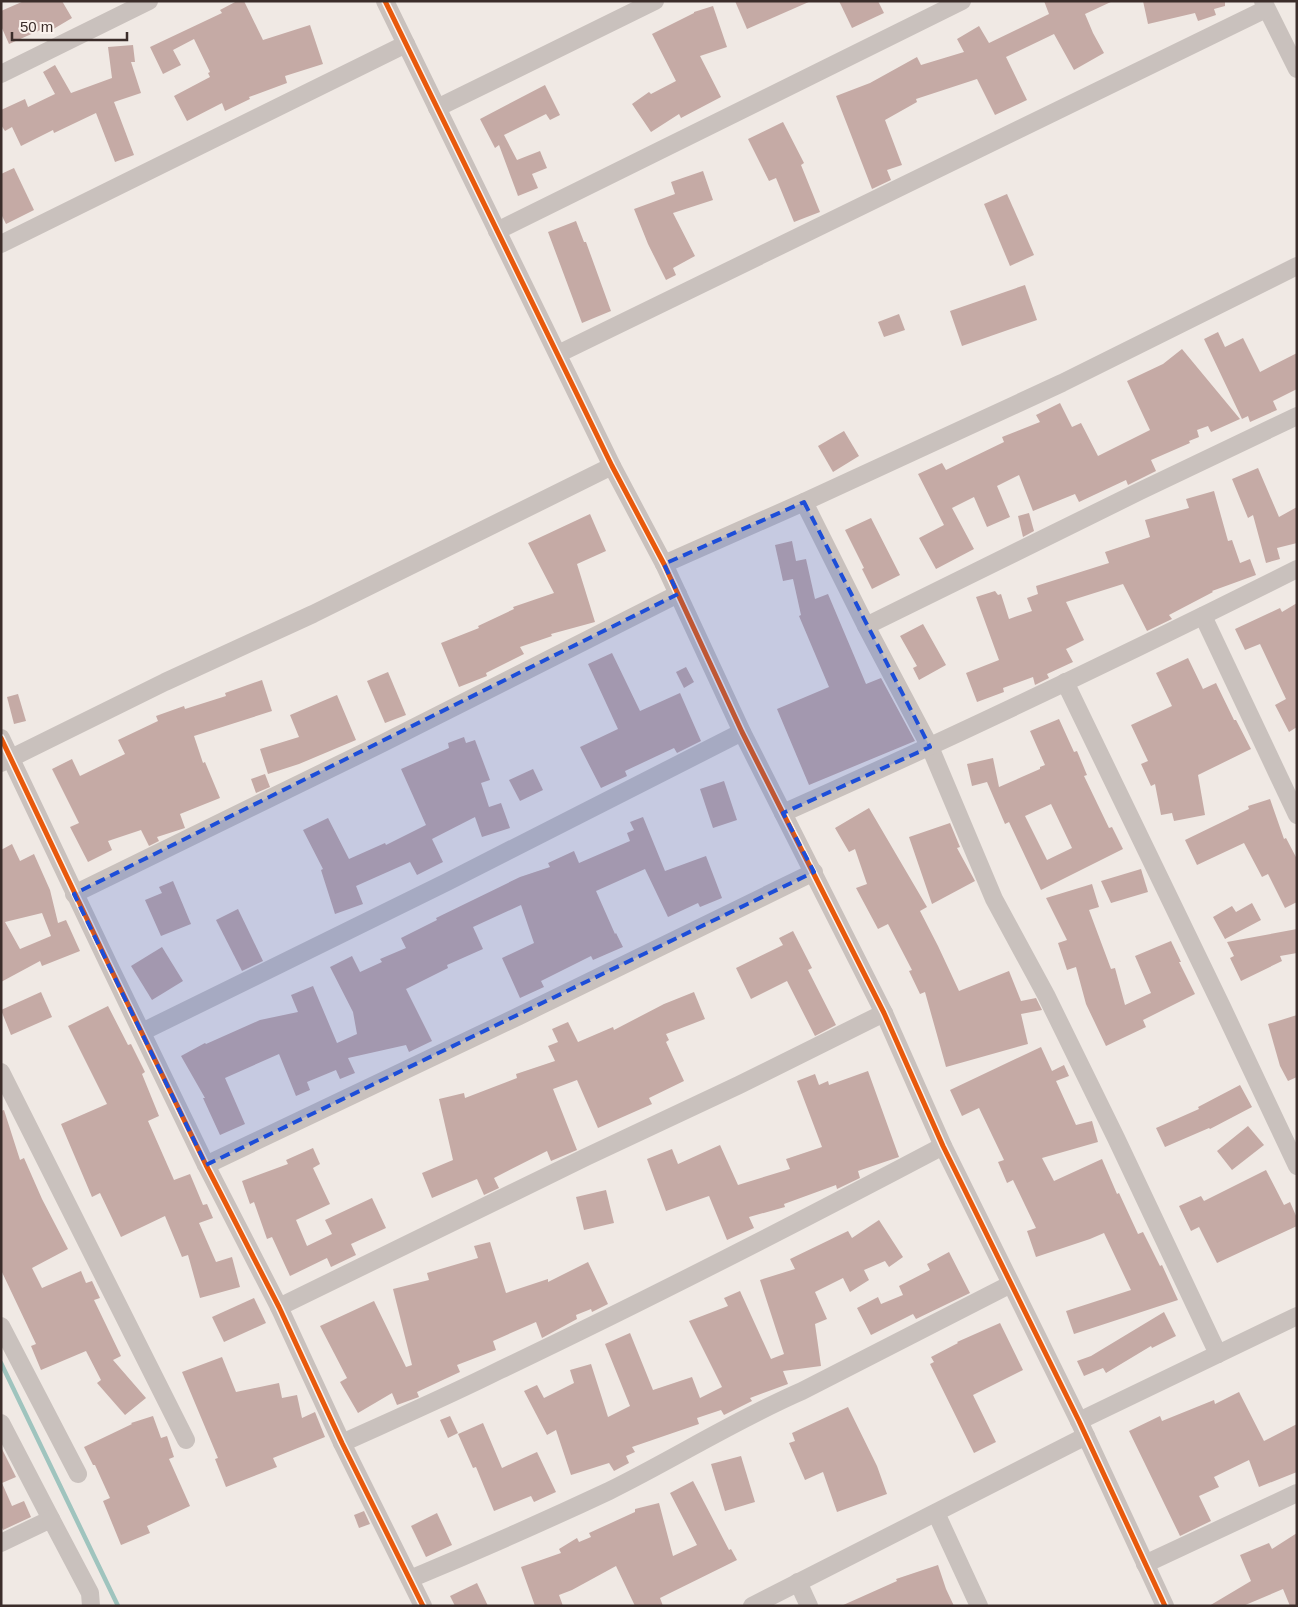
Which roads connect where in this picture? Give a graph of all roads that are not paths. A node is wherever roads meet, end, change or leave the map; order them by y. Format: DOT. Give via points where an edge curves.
graph roads {
  1 [pos="149,1"];
  2 [pos="385,1"];
  3 [pos="655,1"];
  4 [pos="962,1"];
  5 [pos="1264,5"];
  6 [pos="406,44"];
  7 [pos="1297,69"];
  8 [pos="1,74"];
  9 [pos="437,108"];
  10 [pos="497,231"];
  11 [pos="1,244"];
  12 [pos="1297,266"];
  13 [pos="558,354"];
  14 [pos="1297,416"];
  15 [pos="612,466"];
  16 [pos="804,502"];
  17 [pos="664,564"];
  18 [pos="1297,569"];
  19 [pos="678,594"];
  20 [pos="1203,616"];
  21 [pos="866,626"];
  22 [pos="1065,682"];
  23 [pos="742,732"];
  24 [pos="1,738"];
  25 [pos="930,747"];
  26 [pos="6,761"];
  27 [pos="783,813"];
  28 [pos="1297,815"];
  29 [pos="814,872"];
  30 [pos="74,894"];
  31 [pos="884,1013"];
  32 [pos="142,1032"];
  33 [pos="1,1072"];
  34 [pos="942,1146"];
  35 [pos="206,1165"];
  36 [pos="1297,1166"];
  37 [pos="1010,1284"];
  38 [pos="279,1307"];
  39 [pos="1297,1316"];
  40 [pos="1,1326"];
  41 [pos="1218,1354"];
  42 [pos="1,1423"];
  43 [pos="1083,1429"];
  44 [pos="186,1440"];
  45 [pos="342,1443"];
  46 [pos="78,1474"];
  47 [pos="1297,1493"];
  48 [pos="936,1513"];
  49 [pos="51,1519"];
  50 [pos="1,1543"];
  51 [pos="1145,1564"];
  52 [pos="410,1579"];
  53 [pos="798,1582"];
  54 [pos="92,1605"];
  55 [pos="423,1606"];
  56 [pos="752,1606"];
  57 [pos="809,1606"];
  58 [pos="979,1606"];
  59 [pos="1165,1606"];
  1 -- 8 [label="street"];
  2 -- 6 [label="street"];
  3 -- 9 [label="street"];
  4 -- 10 [label="street"];
  5 -- 7 [label="street"];
  5 -- 13 [label="street"];
  6 -- 9 [label="street"];
  6 -- 11 [label="street"];
  9 -- 10 [label="street"];
  10 -- 13 [label="street"];
  12 -- 16 [label="street" via="1062,382"];
  13 -- 15 [label="street"];
  14 -- 21 [label="street"];
  15 -- 17 [label="street"];
  15 -- 26 [label="street"];
  16 -- 17 [label="street"];
  16 -- 21 [label="street"];
  17 -- 19 [label="street"];
  18 -- 20 [label="street"];
  19 -- 23 [label="street"];
  19 -- 30 [label="street"];
  20 -- 22 [label="street"];
  20 -- 28 [label="street"];
  21 -- 25 [label="street"];
  22 -- 25 [label="street"];
  22 -- 36 [label="street"];
  23 -- 27 [label="street"];
  23 -- 32 [label="street"];
  24 -- 26 [label="street"];
  25 -- 27 [label="street"];
  25 -- 41 [label="street" via="994,899 1046,995"];
  26 -- 30 [label="street"];
  27 -- 29 [label="street"];
  29 -- 31 [label="street"];
  29 -- 35 [label="street"];
  30 -- 32 [label="street"];
  31 -- 34 [label="street"];
  31 -- 38 [label="street"];
  32 -- 35 [label="street"];
  33 -- 44 [label="street"];
  34 -- 37 [label="street"];
  34 -- 45 [label="street" via="660,1292"];
  35 -- 38 [label="street"];
  37 -- 43 [label="street"];
  37 -- 52 [label="street" via="610,1490"];
  38 -- 45 [label="street"];
  39 -- 41 [label="street"];
  40 -- 46 [label="street"];
  41 -- 43 [label="street"];
  42 -- 49 [label="street"];
  43 -- 48 [label="street"];
  43 -- 51 [label="street"];
  45 -- 52 [label="street"];
  47 -- 51 [label="street"];
  48 -- 53 [label="street"];
  48 -- 58 [label="street"];
  49 -- 50 [label="street"];
  49 -- 54 [label="street" via="90,1593"];
  51 -- 59 [label="street"];
  52 -- 55 [label="street"];
  53 -- 56 [label="street"];
  53 -- 57 [label="street"];
}
